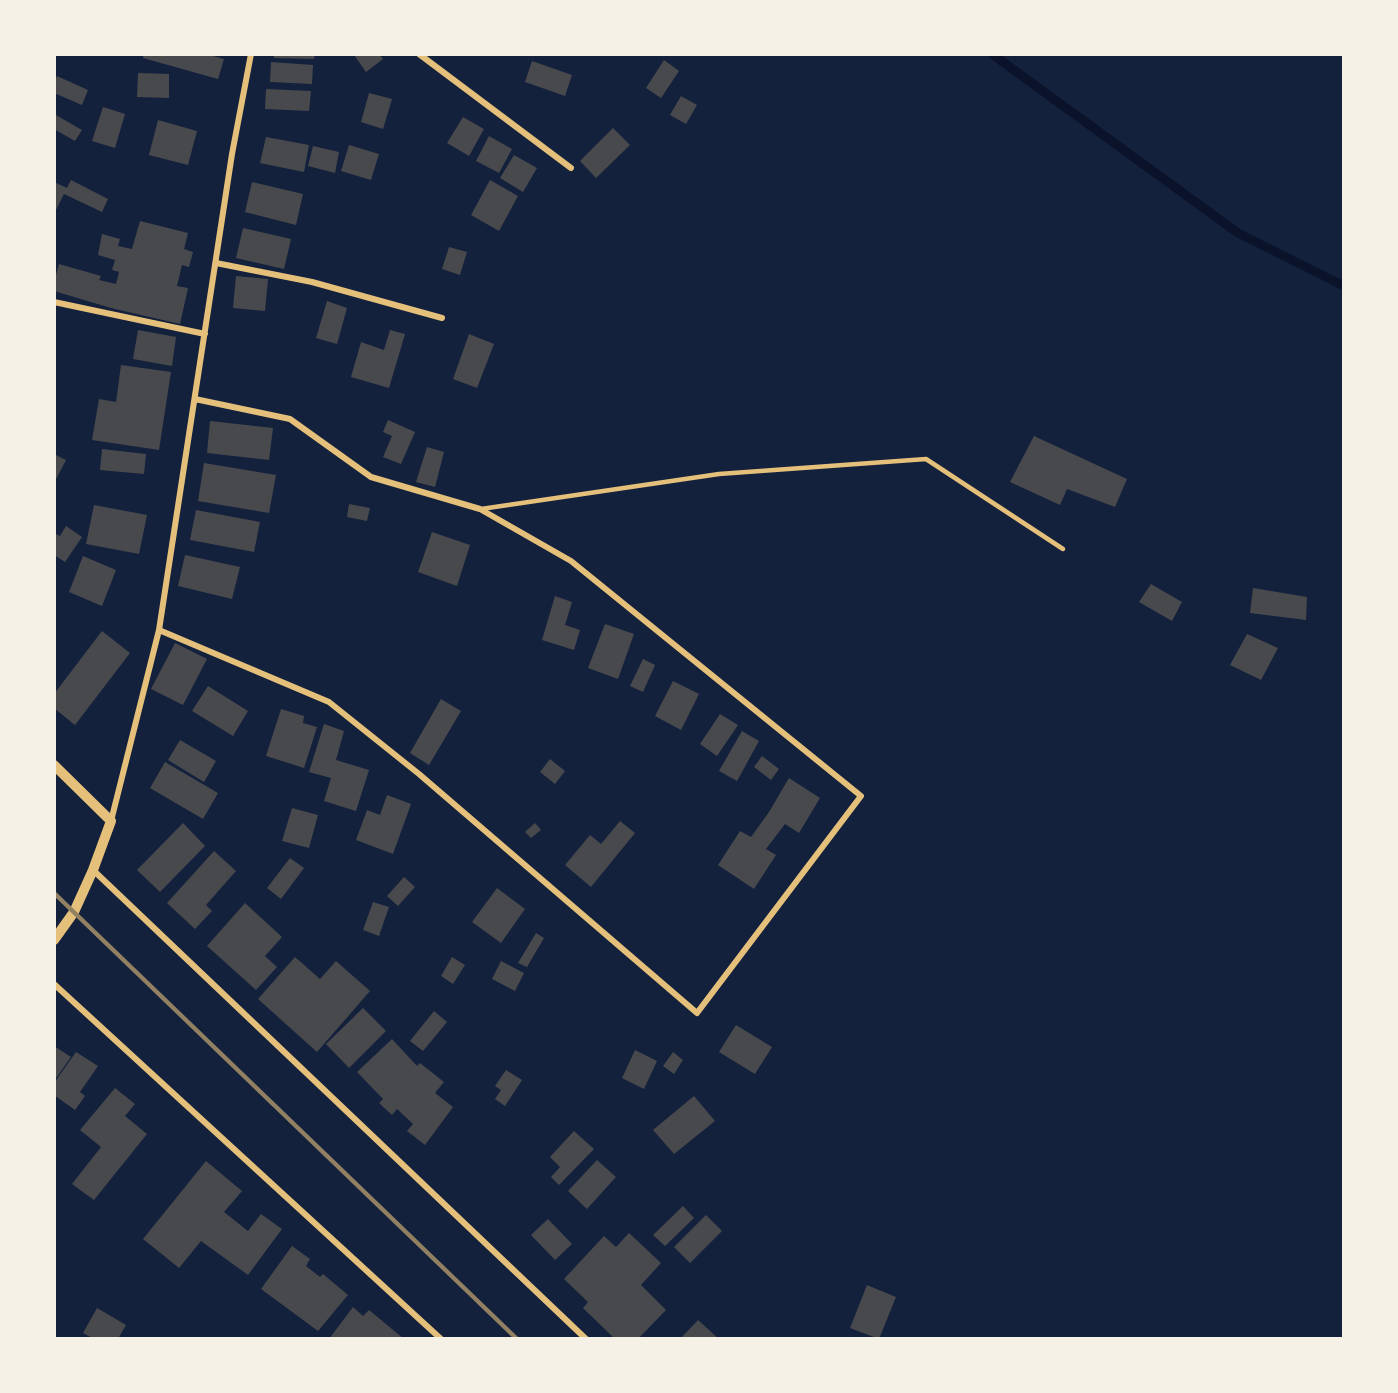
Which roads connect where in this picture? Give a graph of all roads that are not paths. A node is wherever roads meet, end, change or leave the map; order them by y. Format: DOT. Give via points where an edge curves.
graph roads {
  1 [pos="251,54"];
  2 [pos="419,54"];
  3 [pos="571,168"];
  4 [pos="216,263"];
  5 [pos="54,302"];
  6 [pos="442,318"];
  7 [pos="205,334"];
  8 [pos="195,399"];
  9 [pos="480,509"];
  10 [pos="1063,549"];
  11 [pos="159,630"];
  12 [pos="54,765"];
  13 [pos="111,821"];
  14 [pos="93,870"];
  15 [pos="54,940"];
  16 [pos="54,984"];
  17 [pos="441,1339"];
  18 [pos="586,1339"];
  1 -- 4 [label="street"];
  2 -- 3 [label="street"];
  4 -- 6 [label="street" via="312,282"];
  4 -- 7 [label="street"];
  5 -- 7 [label="street"];
  7 -- 8 [label="street"];
  8 -- 9 [label="street" via="290,419 371,477"];
  8 -- 11 [label="street"];
  9 -- 10 [label="lane" via="719,474 926,459"];
  9 -- 11 [label="street" via="571,561 861,795 697,1013 420,774 328,702"];
  11 -- 13 [label="street"];
  12 -- 13 [label="street"];
  13 -- 14 [label="street"];
  14 -- 15 [label="street" via="74,912"];
  14 -- 18 [label="street"];
  16 -- 17 [label="street"];
}
